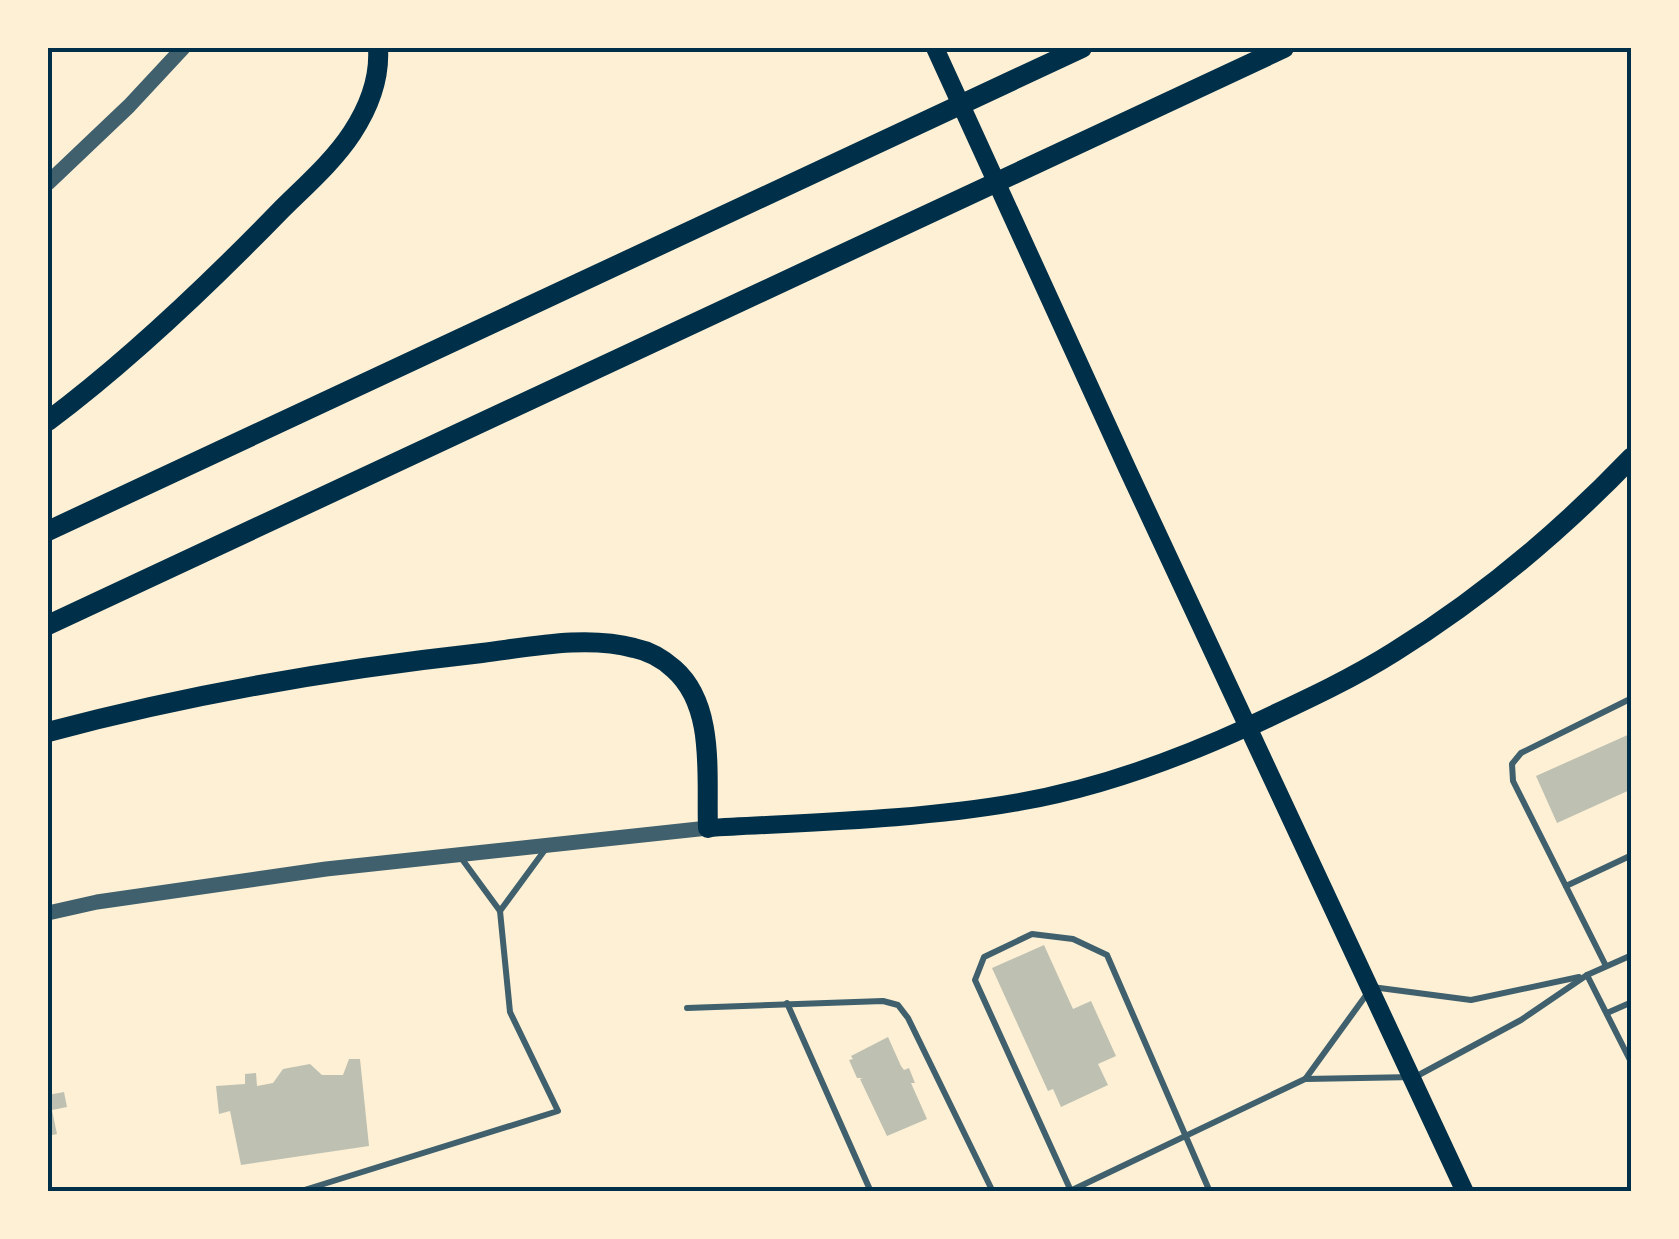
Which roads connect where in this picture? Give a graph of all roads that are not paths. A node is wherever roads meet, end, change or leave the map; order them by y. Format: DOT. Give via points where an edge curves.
graph roads {
  1 [pos="183,48"];
  2 [pos="378,48"];
  3 [pos="935,48"];
  4 [pos="1082,48"];
  5 [pos="1284,48"];
  6 [pos="48,184"];
  7 [pos="48,421"];
  8 [pos="1632,457"];
  9 [pos="48,530"];
  10 [pos="48,625"];
  11 [pos="1632,698"];
  12 [pos="1250,726"];
  13 [pos="48,732"];
  14 [pos="708,828"];
  15 [pos="549,844"];
  16 [pos="458,853"];
  17 [pos="1632,855"];
  18 [pos="1566,886"];
  19 [pos="500,911"];
  20 [pos="48,913"];
  21 [pos="1632,954"];
  22 [pos="1606,966"];
  23 [pos="1587,975"];
  24 [pos="1372,988"];
  25 [pos="1632,1002"];
  26 [pos="787,1003"];
  27 [pos="687,1008"];
  28 [pos="1607,1013"];
  29 [pos="1632,1064"];
  30 [pos="1414,1078"];
  31 [pos="1305,1080"];
  32 [pos="1186,1134"];
  33 [pos="1070,1191"];
  34 [pos="298,1192"];
  35 [pos="871,1192"];
  36 [pos="993,1192"];
  37 [pos="1210,1192"];
  38 [pos="1465,1192"];
  1 -- 6 [label="street"];
  2 -- 7 [label="highway" via="370,102 350,136 250,242"];
  3 -- 12 [label="main road"];
  4 -- 9 [label="highway"];
  5 -- 10 [label="highway"];
  8 -- 12 [label="highway" via="1469,601 1394,653"];
  11 -- 18 [label="lane" via="1521,753 1512,764 1513,781"];
  12 -- 14 [label="main road" via="1172,761 1019,802"];
  12 -- 24 [label="main road"];
  13 -- 14 [label="highway" via="248,686 408,661 564,644 632,647 673,668 699,704"];
  14 -- 15 [label="street"];
  15 -- 16 [label="street"];
  15 -- 19 [label="lane"];
  16 -- 19 [label="lane"];
  16 -- 20 [label="street"];
  17 -- 18 [label="lane"];
  18 -- 22 [label="lane"];
  19 -- 34 [label="lane" via="510,1012 558,1111"];
  21 -- 22 [label="lane"];
  22 -- 23 [label="lane"];
  23 -- 24 [label="lane" via="1471,1000"];
  23 -- 28 [label="lane"];
  23 -- 30 [label="lane"];
  24 -- 30 [label="main road"];
  24 -- 31 [label="lane"];
  25 -- 28 [label="lane"];
  26 -- 27 [label="lane"];
  26 -- 35 [label="lane"];
  26 -- 36 [label="lane" via="898,1005"];
  28 -- 29 [label="lane"];
  30 -- 31 [label="lane"];
  30 -- 38 [label="main road"];
  31 -- 32 [label="lane"];
  32 -- 33 [label="lane"];
  32 -- 33 [label="lane" via="1106,955 1073,939 1032,934 984,957 975,980"];
  32 -- 37 [label="lane"];
}
